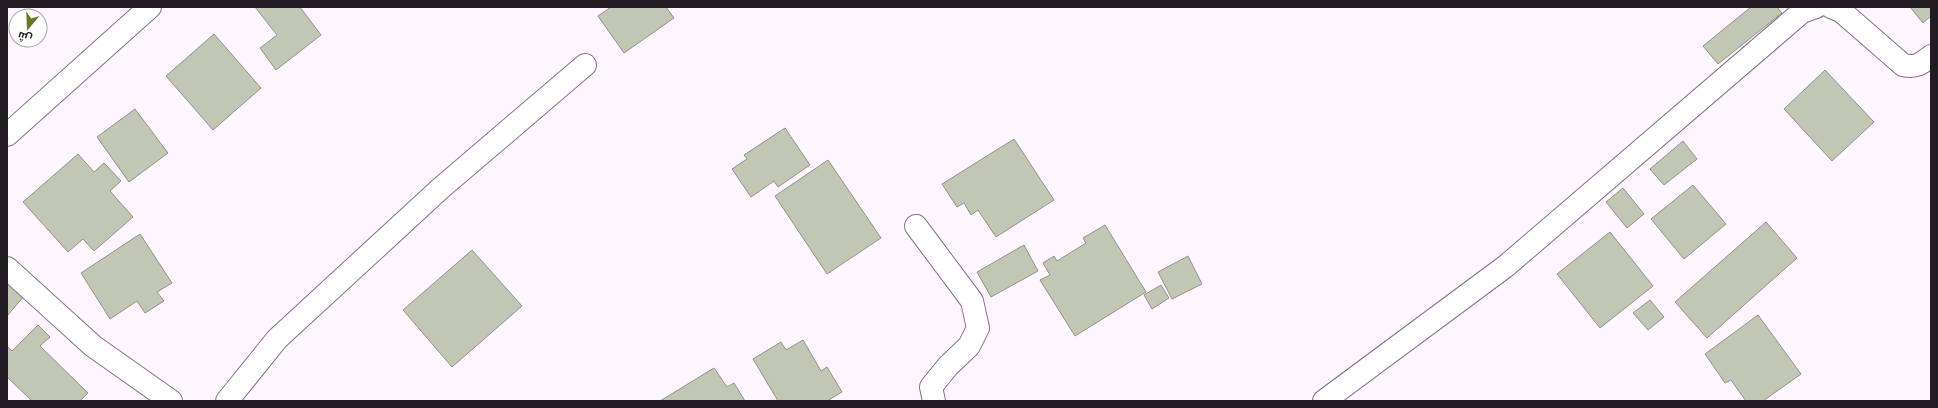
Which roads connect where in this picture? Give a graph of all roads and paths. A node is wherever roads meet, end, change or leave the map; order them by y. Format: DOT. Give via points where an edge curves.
graph roads {
  1 [pos="150,7"];
  2 [pos="1816,7"];
  3 [pos="1831,7"];
  4 [pos="1931,56"];
  5 [pos="585,65"];
  6 [pos="7,135"];
  7 [pos="916,226"];
  8 [pos="7,268"];
  9 [pos="928,396"];
  10 [pos="171,401"];
  11 [pos="227,401"];
  12 [pos="1324,401"];
  1 -- 6 [label="street"];
  2 -- 12 [label="street" via="1802,12 1506,266"];
  3 -- 4 [label="street" via="1841,11 1903,65 1918,66"];
  5 -- 11 [label="street" via="441,188 277,339"];
  7 -- 9 [label="street" via="972,301 978,328 969,346 948,366"];
  8 -- 10 [label="street" via="93,346"];
}
